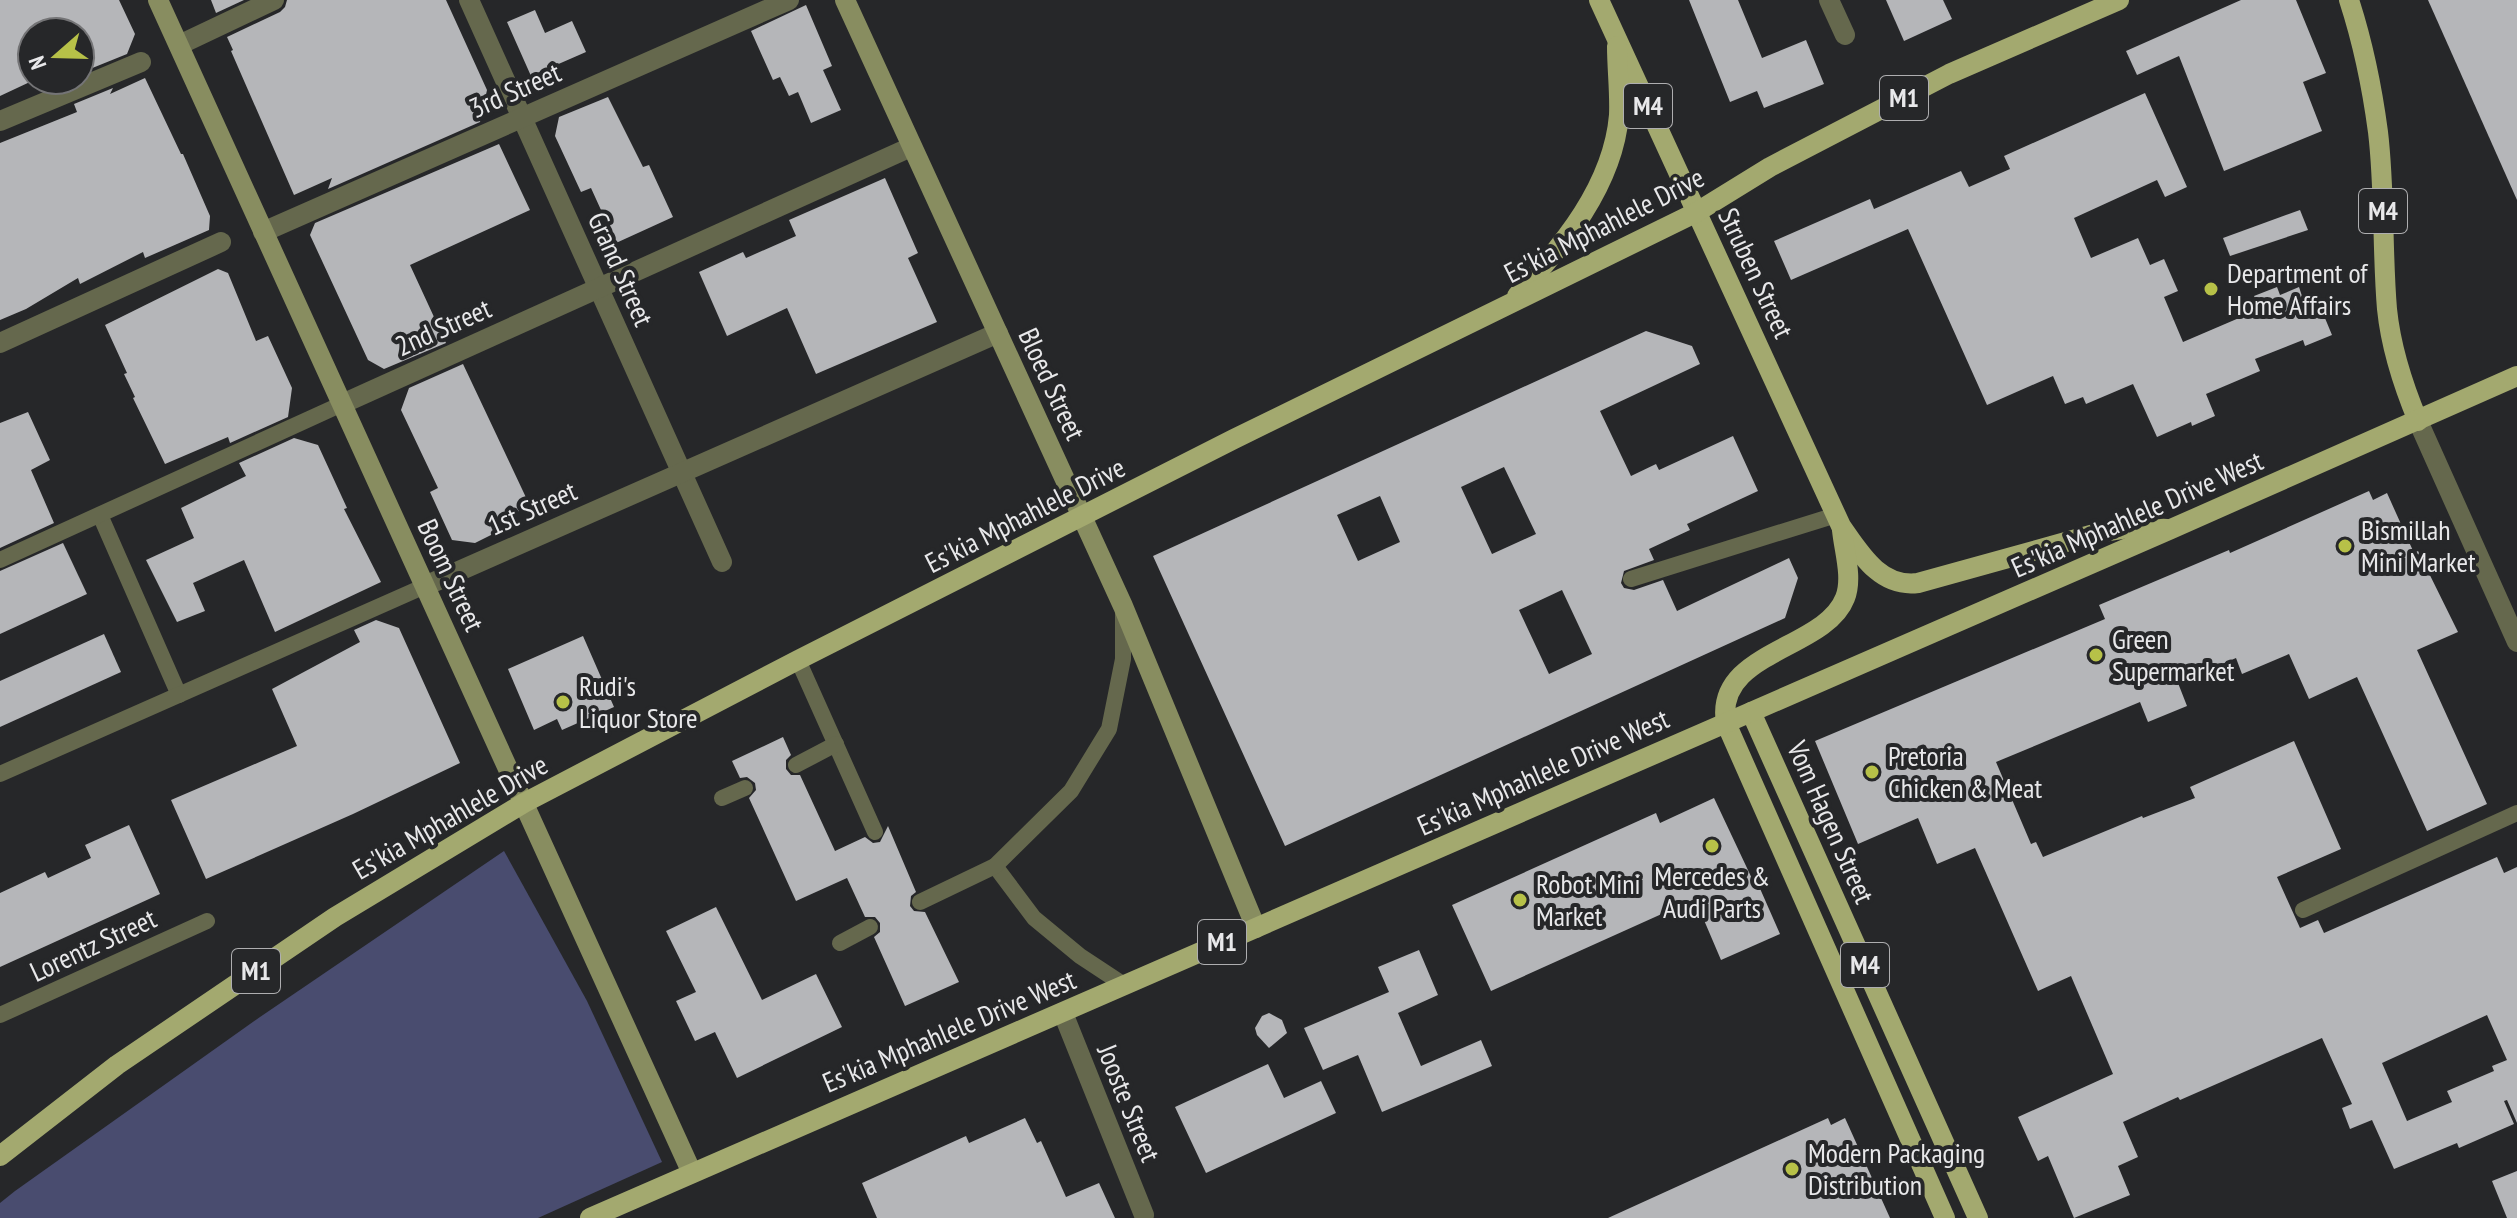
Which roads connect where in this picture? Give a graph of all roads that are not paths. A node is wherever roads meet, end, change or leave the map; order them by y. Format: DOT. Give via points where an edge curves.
graph roads {
  1 [pos="158,0"];
  2 [pos="274,0"];
  3 [pos="469,0"];
  4 [pos="789,0"];
  5 [pos="845,0"];
  6 [pos="1599,0"];
  7 [pos="1829,0"];
  8 [pos="2119,0"];
  9 [pos="2349,0"];
  10 [pos="1845,35"];
  11 [pos="1616,38"];
  12 [pos="179,45"];
  13 [pos="141,62"];
  14 [pos="522,117"];
  15 [pos="0,121"];
  16 [pos="911,147"];
  17 [pos="1697,212"];
  18 [pos="263,232"];
  19 [pos="221,242"];
  20 [pos="598,288"];
  21 [pos="1509,304"];
  22 [pos="998,333"];
  23 [pos="0,343"];
  24 [pos="2517,376"];
  25 [pos="342,404"];
  26 [pos="2418,421"];
  27 [pos="681,473"];
  28 [pos="100,515"];
  29 [pos="1082,518"];
  30 [pos="1839,521"];
  31 [pos="2171,529"];
  32 [pos="0,560"];
  33 [pos="722,562"];
  34 [pos="1631,579"];
  35 [pos="425,586"];
  36 [pos="1123,606"];
  37 [pos="2517,642"];
  38 [pos="798,660"];
  39 [pos="179,695"];
  40 [pos="1751,712"];
  41 [pos="1726,723"];
  42 [pos="836,744"];
  43 [pos="796,765"];
  44 [pos="0,774"];
  45 [pos="745,788"];
  46 [pos="722,798"];
  47 [pos="524,803"];
  48 [pos="2517,813"];
  49 [pos="875,832"];
  50 [pos="995,866"];
  51 [pos="920,902"];
  52 [pos="2303,910"];
  53 [pos="207,921"];
  54 [pos="870,927"];
  55 [pos="1256,928"];
  56 [pos="840,943"];
  57 [pos="1124,985"];
  58 [pos="1063,1013"];
  59 [pos="0,1015"];
  60 [pos="0,1156"];
  61 [pos="692,1173"];
  62 [pos="631,1199"];
  63 [pos="1144,1215"];
  64 [pos="590,1218"];
  65 [pos="599,1218"];
  66 [pos="1945,1218"];
  67 [pos="1978,1218"];
  1 -- 12 [label="main road, Boom Street"];
  2 -- 12 [label="street"];
  3 -- 14 [label="street, Grand Street"];
  4 -- 14 [label="street, 3rd Street"];
  5 -- 16 [label="main road, Bloed Street"];
  6 -- 11 [label="main road, Struben Street / M4"];
  7 -- 10 [label="street"];
  8 -- 17 [label="main road, Es'kia Mphahlele Drive / M1" via="1949,74 1770,167"];
  9 -- 26 [label="main road, M4" via="2366,58 2378,133 2393,348"];
  11 -- 17 [label="main road, Struben Street / M4"];
  11 -- 21 [label="main road" via="1619,114 1601,181 1579,220"];
  12 -- 18 [label="main road, Boom Street"];
  13 -- 15 [label="street"];
  14 -- 18 [label="street, 3rd Street"];
  14 -- 20 [label="street, Grand Street"];
  16 -- 20 [label="street, 2nd Street"];
  16 -- 22 [label="main road, Bloed Street"];
  17 -- 21 [label="main road, Es'kia Mphahlele Drive / M1"];
  17 -- 30 [label="main road, Struben Street / M4"];
  18 -- 25 [label="main road, Boom Street"];
  19 -- 23 [label="street"];
  20 -- 25 [label="street, 2nd Street"];
  20 -- 27 [label="street, Grand Street"];
  21 -- 29 [label="main road, Es'kia Mphahlele Drive / M1"];
  22 -- 27 [label="street, 1st Street"];
  22 -- 29 [label="main road, Bloed Street"];
  24 -- 26 [label="main road, Es'kia Mphahlele Drive West / M1"];
  25 -- 28 [label="lane, 2nd Street"];
  25 -- 35 [label="main road, Boom Street"];
  26 -- 31 [label="main road, Es'kia Mphahlele Drive West / M1"];
  26 -- 37 [label="street"];
  27 -- 33 [label="street, Grand Street"];
  27 -- 35 [label="street, 1st Street"];
  28 -- 32 [label="lane, 2nd Street"];
  28 -- 39 [label="lane"];
  29 -- 36 [label="main road, Bloed Street"];
  29 -- 38 [label="main road, Es'kia Mphahlele Drive / M1"];
  30 -- 31 [label="main road" via="1872,568 1907,585 2098,533"];
  30 -- 34 [label="lane"];
  30 -- 41 [label="main road" via="1848,584 1845,598 1826,622 1758,662 1738,680 1726,702"];
  31 -- 40 [label="main road, Es'kia Mphahlele Drive West / M1"];
  35 -- 39 [label="lane, 1st Street"];
  35 -- 47 [label="main road, Boom Street"];
  36 -- 50 [label="lane" via="1123,659 1109,729 1071,791"];
  36 -- 55 [label="main road, Bloed Street"];
  38 -- 42 [label="lane"];
  38 -- 47 [label="main road, Es'kia Mphahlele Drive / M1"];
  39 -- 44 [label="lane, 1st Street"];
  40 -- 41 [label="main road, Es'kia Mphahlele Drive West / M1"];
  40 -- 67 [label="main road, Vom Hagen Street / M4"];
  41 -- 55 [label="main road, Es'kia Mphahlele Drive West / M1"];
  41 -- 66 [label="main road, Vom Hagen Street / M4"];
  42 -- 43 [label="lane"];
  42 -- 49 [label="lane"];
  45 -- 46 [label="lane"];
  47 -- 60 [label="main road, Es'kia Mphahlele Drive / M1" via="335,917 117,1065"];
  47 -- 61 [label="main road, Boom Street"];
  48 -- 52 [label="lane"];
  50 -- 51 [label="lane"];
  50 -- 57 [label="lane" via="1034,918"];
  53 -- 59 [label="lane, Lorentz Street"];
  54 -- 56 [label="lane"];
  55 -- 57 [label="main road, Es'kia Mphahlele Drive West / M1"];
  57 -- 58 [label="main road, Es'kia Mphahlele Drive West / M1"];
  58 -- 61 [label="main road, Es'kia Mphahlele Drive West / M1"];
  58 -- 63 [label="street, Jooste Street"];
  61 -- 62 [label="main road, Es'kia Mphahlele Drive West / M1"];
  62 -- 64 [label="main road, Es'kia Mphahlele Drive West / M1"];
  62 -- 65 [label="main road"];
}
